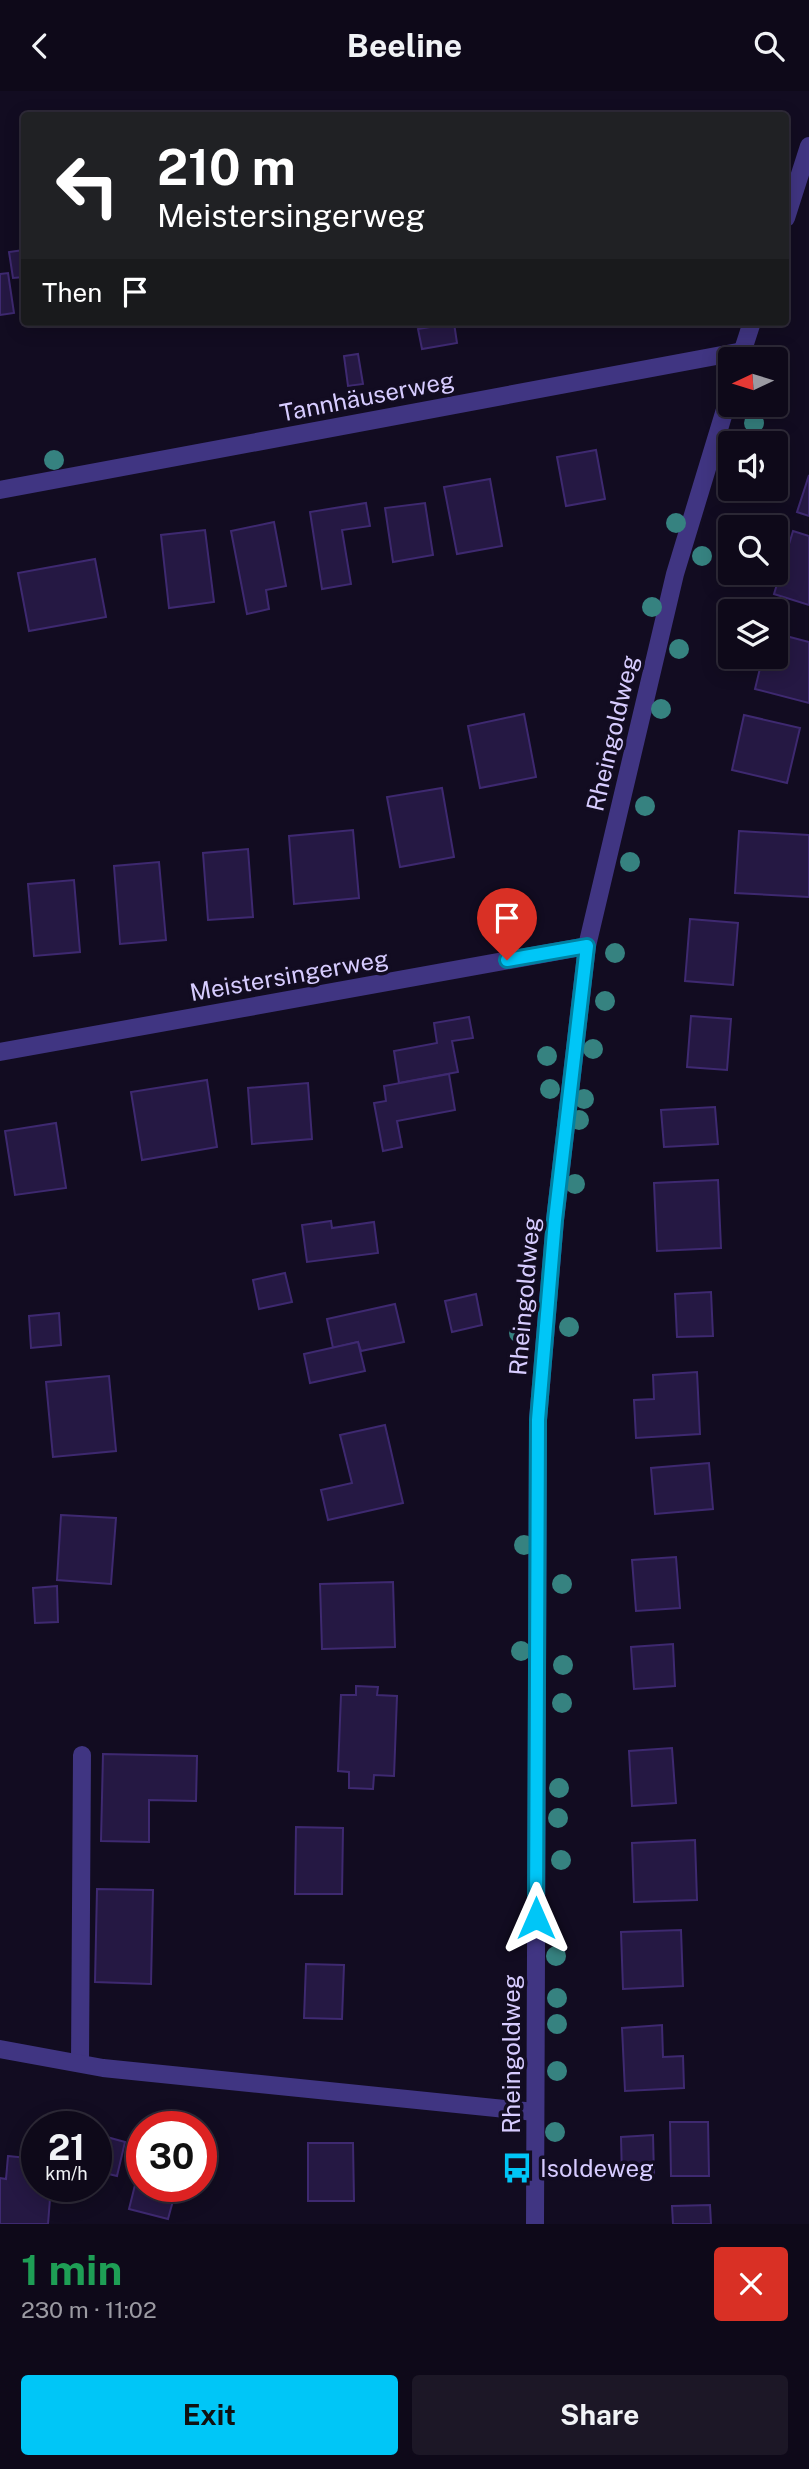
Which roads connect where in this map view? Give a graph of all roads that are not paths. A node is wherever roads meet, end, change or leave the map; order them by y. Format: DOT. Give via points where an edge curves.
graph roads {
  1 [pos="809,146"];
  2 [pos="789,209"];
  3 [pos="751,326"];
  4 [pos="744,347"];
  5 [pos="718,359"];
  6 [pos="723,417"];
  7 [pos="0,490"];
  8 [pos="587,946"];
  9 [pos="0,1052"];
  10 [pos="82,1755"];
  11 [pos="0,2049"];
  12 [pos="79,2063"];
  13 [pos="535,2112"];
  14 [pos="535,2224"];
  1 -- 2 [label="street"];
  3 -- 4 [label="street"];
  5 -- 7 [label="street, Tannhäuserweg"];
  6 -- 8 [label="street, Rheingoldweg" via="675,574"];
  8 -- 9 [label="street, Meistersingerweg"];
  8 -- 13 [label="street, Rheingoldweg" via="555,1220 538,1420"];
  10 -- 12 [label="street"];
  11 -- 12 [label="street"];
  12 -- 13 [label="street"];
  13 -- 14 [label="street, Rheingoldweg"];
}
